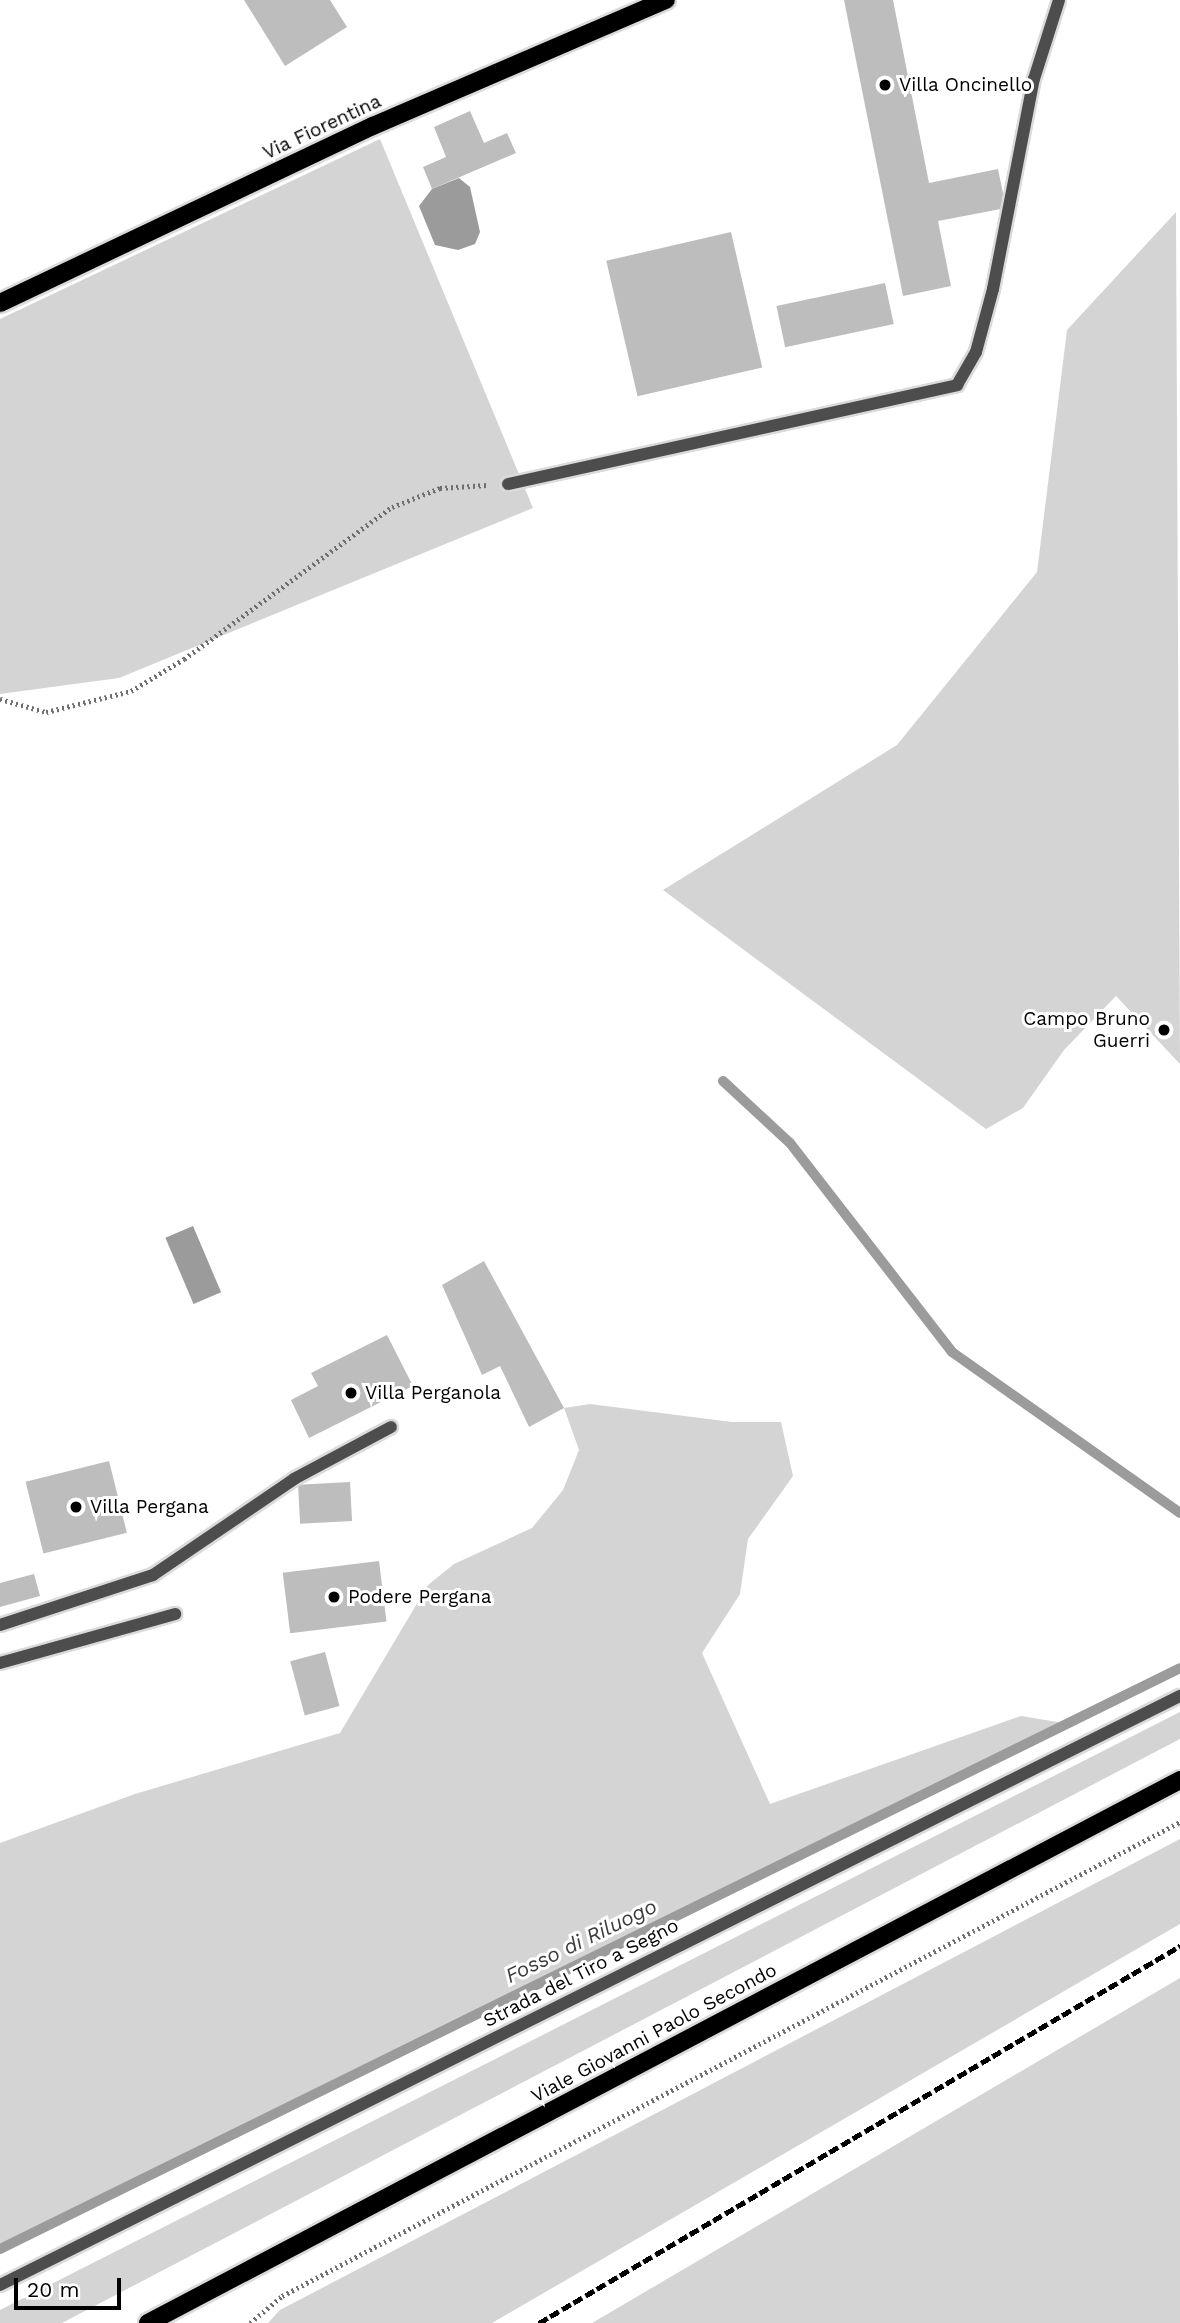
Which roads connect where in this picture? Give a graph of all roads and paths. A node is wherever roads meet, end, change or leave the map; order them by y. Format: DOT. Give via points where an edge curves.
graph roads {
  1 [pos="666,0"];
  2 [pos="1059,0"];
  3 [pos="0,303"];
  4 [pos="508,484"];
  5 [pos="0,699"];
  6 [pos="391,1427"];
  7 [pos="175,1614"];
  8 [pos="0,1625"];
  9 [pos="0,1663"];
  10 [pos="1180,1696"];
  11 [pos="1180,1780"];
  12 [pos="1180,1822"];
  13 [pos="0,2284"];
  14 [pos="148,2323"];
  15 [pos="250,2323"];
  1 -- 3 [label="main road, Via Fiorentina" via="373,126"];
  2 -- 4 [label="street" via="1034,79 993,289 976,352 957,385"];
  4 -- 5 [label="path" via="440,488 392,507 184,659 131,691 46,712"];
  6 -- 8 [label="street" via="294,1479 153,1574"];
  7 -- 9 [label="street"];
  10 -- 13 [label="street, Strada del Tiro a Segno"];
  11 -- 14 [label="main road, Viale Giovanni Paolo Secondo"];
  12 -- 15 [label="path" via="307,2283"];
}
